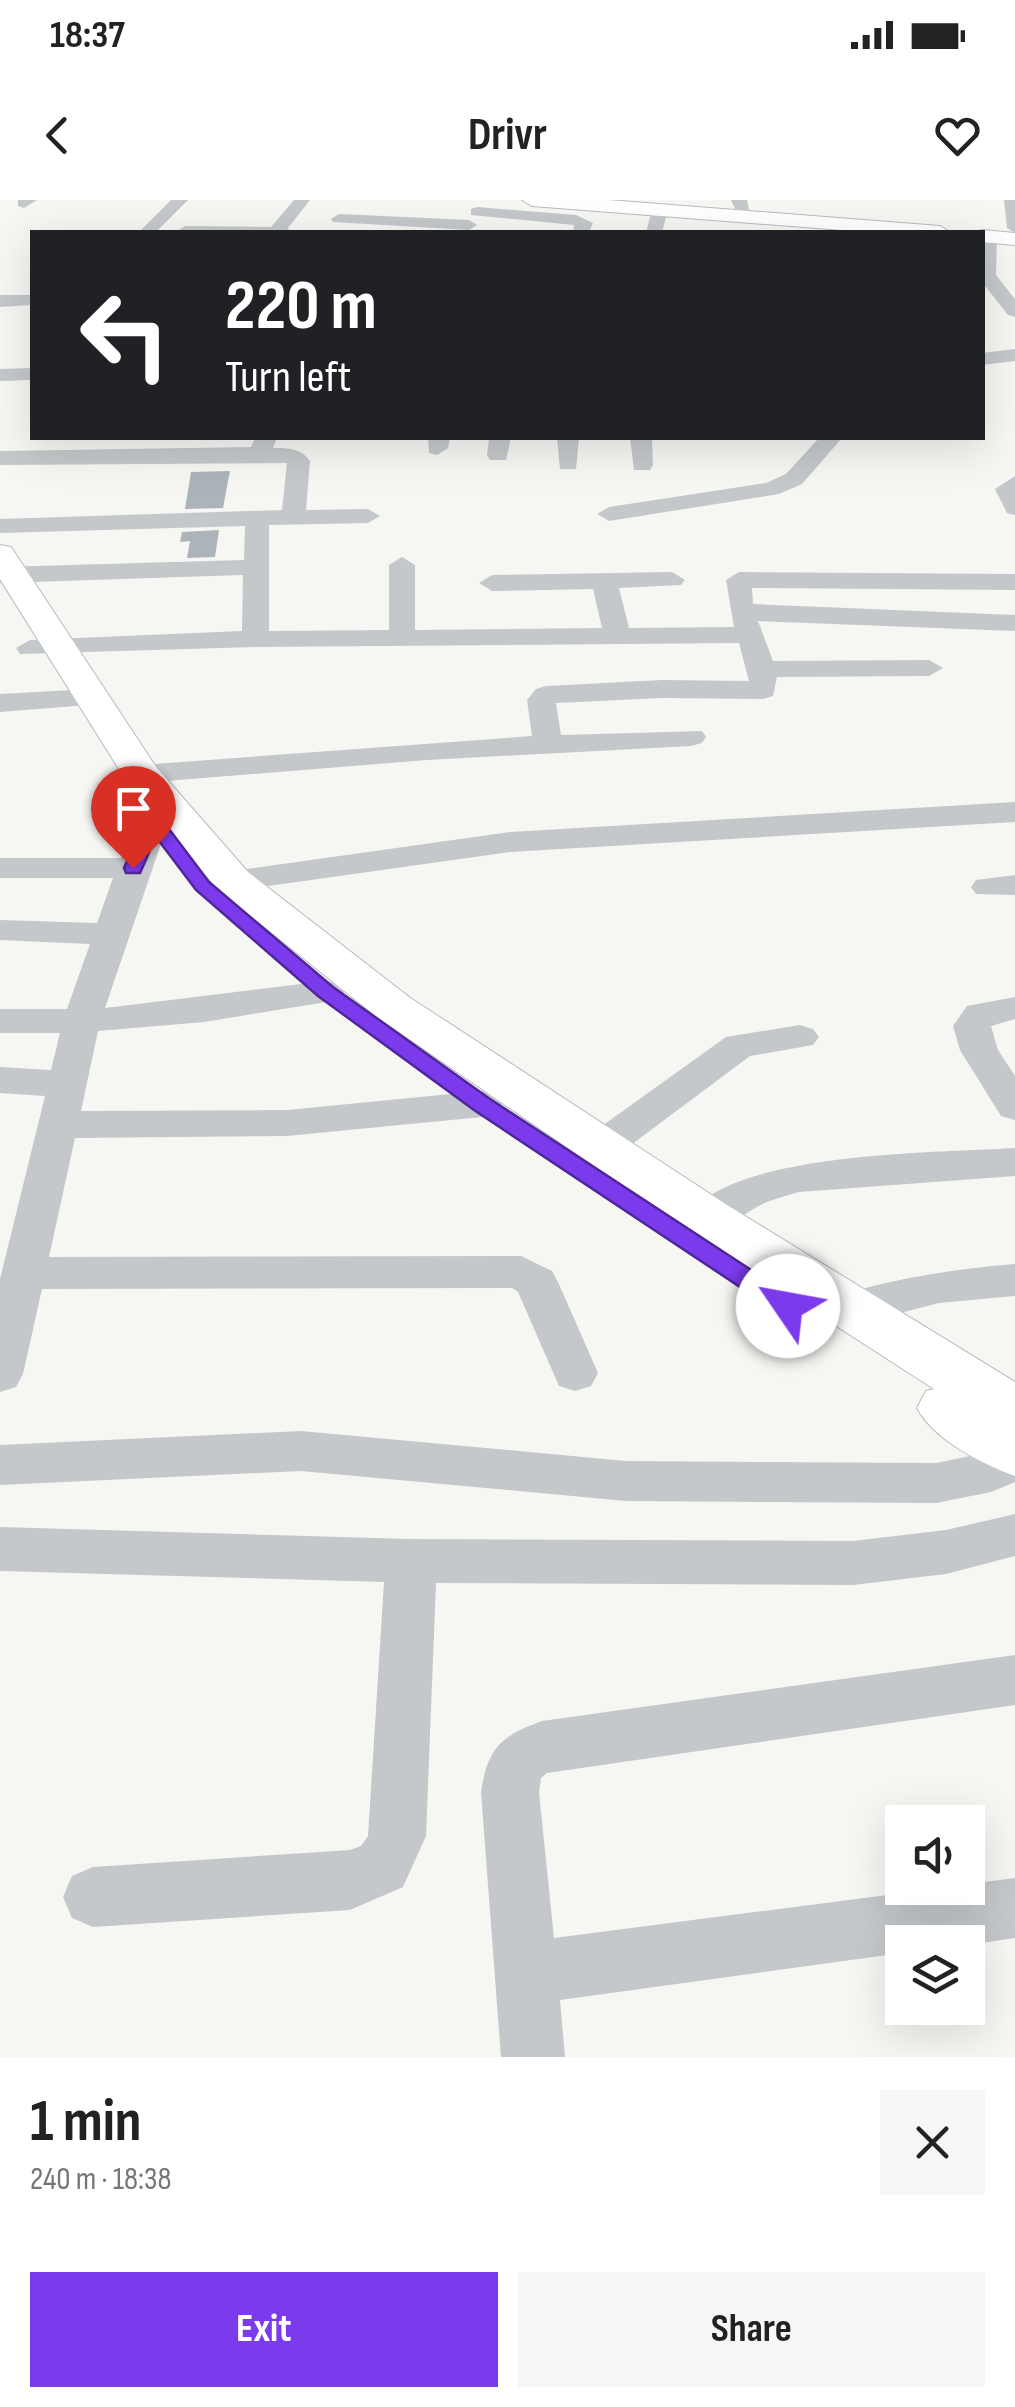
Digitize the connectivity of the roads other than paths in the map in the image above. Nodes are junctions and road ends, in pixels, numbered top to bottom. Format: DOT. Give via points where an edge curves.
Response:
graph roads {
  1 [pos="180,200"];
  2 [pos="302,200"];
  3 [pos="360,200"];
  4 [pos="532,200"];
  5 [pos="575,200"];
  6 [pos="584,200"];
  7 [pos="1014,201"];
  8 [pos="742,206"];
  9 [pos="202,210"];
  10 [pos="660,210"];
  11 [pos="474,217"];
  12 [pos="339,219"];
  13 [pos="767,222"];
  14 [pos="823,225"];
  15 [pos="223,227"];
  16 [pos="1015,228"];
  17 [pos="895,229"];
  18 [pos="149,230"];
  19 [pos="186,230"];
  20 [pos="257,230"];
  21 [pos="280,230"];
  22 [pos="327,230"];
  23 [pos="582,230"];
  24 [pos="655,230"];
  25 [pos="985,235"];
  26 [pos="1015,238"];
  27 [pos="985,256"];
  28 [pos="30,300"];
  29 [pos="0,301"];
  30 [pos="1015,311"];
  31 [pos="1015,355"];
  32 [pos="985,358"];
  33 [pos="30,374"];
  34 [pos="0,375"];
  35 [pos="568,440"];
  36 [pos="640,440"];
  37 [pos="829,440"];
  38 [pos="262,446"];
  39 [pos="0,458"];
  40 [pos="568,464"];
  41 [pos="642,465"];
  42 [pos="1015,483"];
  43 [pos="1015,508"];
  44 [pos="609,514"];
  45 [pos="293,516"];
  46 [pos="368,516"];
  47 [pos="257,518"];
  48 [pos="0,526"];
  49 [pos="402,565"];
  50 [pos="257,567"];
  51 [pos="3,578"];
  52 [pos="672,580"];
  53 [pos="492,582"];
  54 [pos="604,582"];
  55 [pos="1015,582"];
  56 [pos="745,623"];
  57 [pos="1015,623"];
  58 [pos="617,636"];
  59 [pos="402,637"];
  60 [pos="255,640"];
  61 [pos="44,648"];
  62 [pos="929,668"];
  63 [pos="761,669"];
  64 [pos="78,698"];
  65 [pos="0,703"];
  66 [pos="690,737"];
  67 [pos="548,744"];
  68 [pos="142,774"];
  69 [pos="1015,812"];
  70 [pos="163,815"];
  71 [pos="0,868"];
  72 [pos="133,868"];
  73 [pos="233,881"];
  74 [pos="0,930"];
  75 [pos="111,934"];
  76 [pos="326,992"];
  77 [pos="1015,1008"];
  78 [pos="0,1021"];
  79 [pos="80,1024"];
  80 [pos="800,1037"];
  81 [pos="0,1080"];
  82 [pos="53,1082"];
  83 [pos="482,1104"];
  84 [pos="1015,1107"];
  85 [pos="0,1110"];
  86 [pos="58,1124"];
  87 [pos="602,1146"];
  88 [pos="1015,1162"];
  89 [pos="708,1218"];
  90 [pos="26,1273"];
  91 [pos="1015,1280"];
  92 [pos="853,1308"];
  93 [pos="0,1374"];
  94 [pos="576,1374"];
  95 [pos="1015,1410"];
  96 [pos="1015,1454"];
  97 [pos="0,1466"];
  98 [pos="1015,1535"];
  99 [pos="0,1549"];
  100 [pos="411,1561"];
  101 [pos="1015,1680"];
  102 [pos="94,1897"];
  103 [pos="1015,1908"];
  104 [pos="526,1973"];
  105 [pos="534,2057"];
  1 -- 18 [label="street"];
  2 -- 21 [label="street"];
  3 -- 12 [label="street"];
  4 -- 10 [label="main road"];
  5 -- 6 [label="main road"];
  6 -- 8 [label="main road"];
  7 -- 16 [label="street"];
  8 -- 13 [label="main road"];
  9 -- 19 [label="street"];
  10 -- 13 [label="main road"];
  10 -- 24 [label="street"];
  11 -- 12 [label="street"];
  11 -- 23 [label="street" via="576,220 585,224"];
  12 -- 22 [label="street"];
  13 -- 14 [label="main road"];
  14 -- 17 [label="main road"];
  15 -- 20 [label="street"];
  25 -- 26 [label="main road"];
  27 -- 30 [label="street" via="987,276"];
  28 -- 29 [label="street"];
  31 -- 32 [label="street"];
  33 -- 34 [label="street"];
  35 -- 40 [label="street"];
  36 -- 41 [label="street"];
  37 -- 44 [label="street" via="794,479 771,489"];
  38 -- 39 [label="street"];
  38 -- 45 [label="street" via="297,457"];
  42 -- 43 [label="street" via="1007,488"];
  45 -- 46 [label="street"];
  45 -- 47 [label="street"];
  47 -- 48 [label="street" via="138,496"];
  47 -- 50 [label="street"];
  49 -- 59 [label="street"];
  50 -- 51 [label="street"];
  50 -- 60 [label="street"];
  51 -- 61 [label="main road"];
  52 -- 54 [label="street"];
  53 -- 54 [label="street"];
  54 -- 58 [label="street"];
  55 -- 56 [label="street" via="750,578 737,583"];
  56 -- 57 [label="street"];
  56 -- 58 [label="street"];
  56 -- 63 [label="street"];
  58 -- 59 [label="street"];
  59 -- 60 [label="street"];
  60 -- 61 [label="street"];
  61 -- 64 [label="main road"];
  62 -- 63 [label="street"];
  63 -- 67 [label="street" via="760,691 546,695 540,700"];
  64 -- 65 [label="street"];
  64 -- 68 [label="main road"];
  64 -- 70 [label="main road" via="117,776"];
  66 -- 67 [label="street"];
  67 -- 68 [label="street"];
  68 -- 70 [label="main road"];
  69 -- 73 [label="street" via="510,842"];
  70 -- 72 [label="street"];
  70 -- 73 [label="main road"];
  70 -- 76 [label="main road" via="202,886"];
  71 -- 72 [label="street"];
  72 -- 75 [label="street"];
  73 -- 87 [label="main road" via="393,1007"];
  74 -- 75 [label="street"];
  75 -- 79 [label="street"];
  76 -- 79 [label="street"];
  76 -- 83 [label="main road"];
  77 -- 84 [label="street" via="980,1014 972,1026"];
  78 -- 79 [label="street"];
  79 -- 82 [label="street"];
  80 -- 87 [label="street" via="739,1045"];
  81 -- 82 [label="street"];
  82 -- 85 [label="street"];
  82 -- 86 [label="street"];
  83 -- 86 [label="street" via="287,1122"];
  83 -- 96 [label="main road"];
  86 -- 90 [label="street"];
  87 -- 89 [label="main road"];
  88 -- 89 [label="street" via="798,1178 751,1192"];
  89 -- 92 [label="main road"];
  90 -- 93 [label="street"];
  90 -- 94 [label="street" via="521,1272 536,1282"];
  91 -- 92 [label="street" via="939,1288"];
  92 -- 95 [label="main road"];
  96 -- 97 [label="street" via="990,1472 936,1483 626,1481 301,1451"];
  98 -- 100 [label="street" via="854,1563"];
  99 -- 100 [label="street"];
  100 -- 102 [label="street" via="397,1836 384,1868 350,1880"];
  101 -- 104 [label="street" via="524,1753 513,1765 510,1792"];
  103 -- 104 [label="street"];
  104 -- 105 [label="street"];
}
